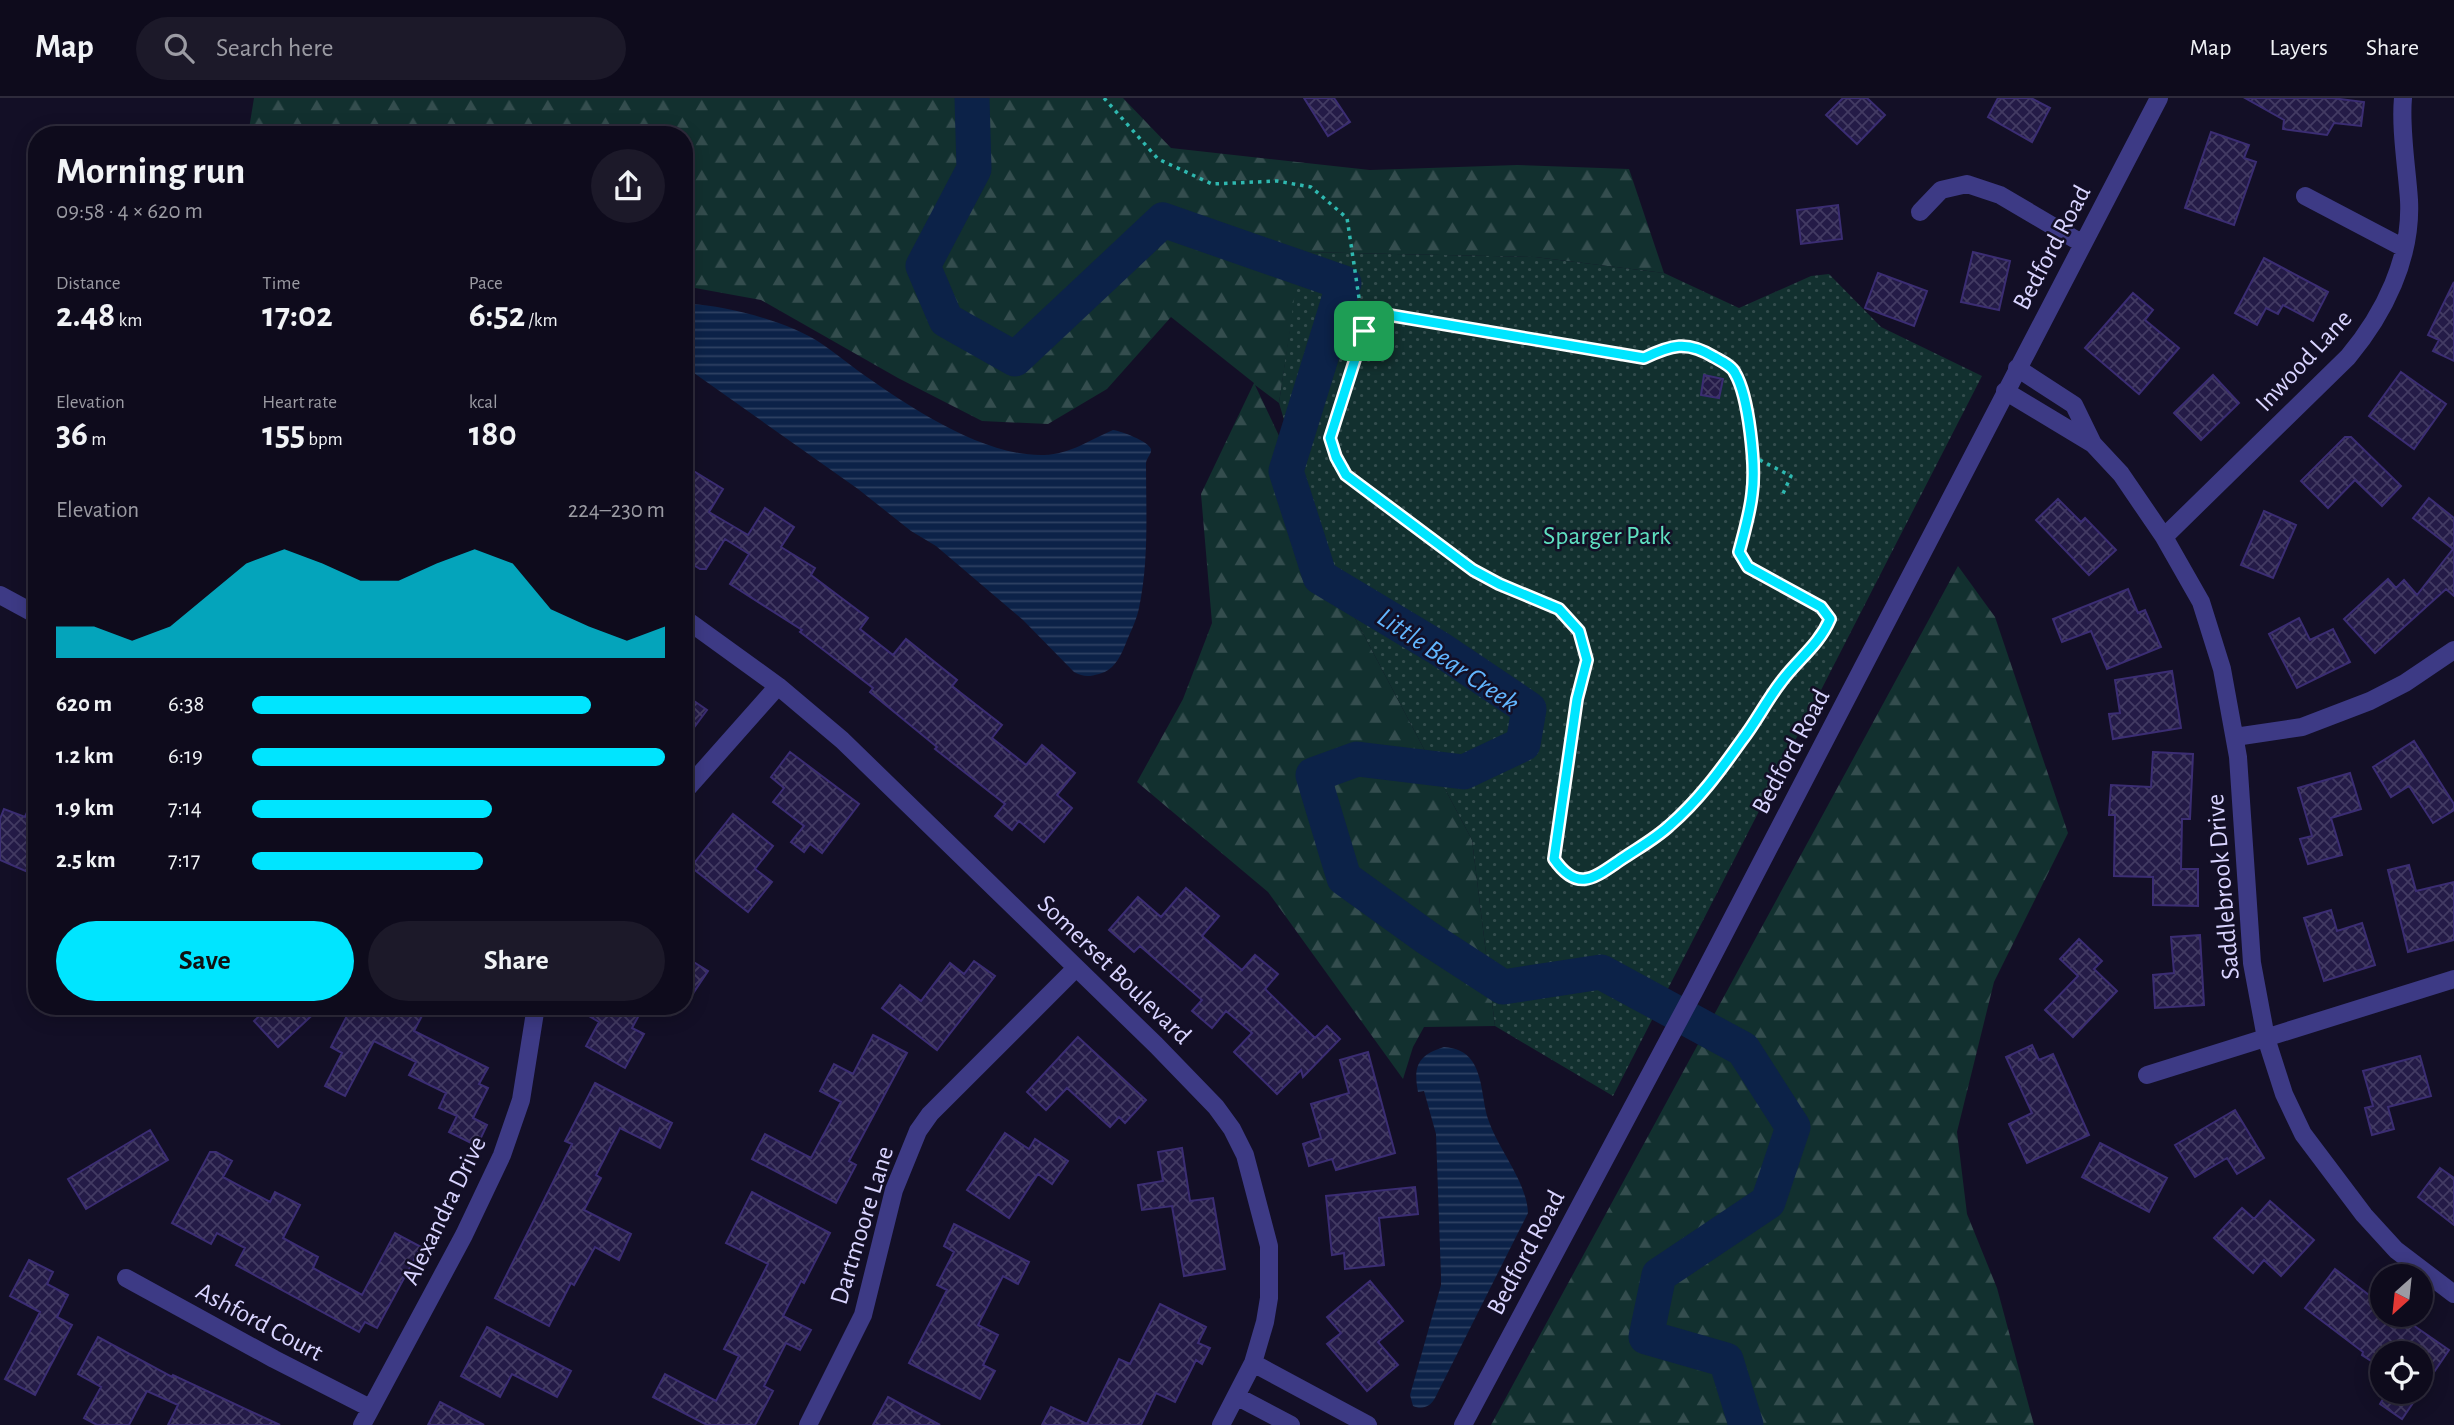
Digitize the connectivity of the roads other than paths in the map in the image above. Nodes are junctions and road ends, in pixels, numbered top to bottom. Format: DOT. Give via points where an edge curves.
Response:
graph roads {
  1 [pos="2159,98"];
  2 [pos="2403,98"];
  3 [pos="2305,196"];
  4 [pos="1920,212"];
  5 [pos="2082,244"];
  6 [pos="2404,248"];
  7 [pos="2017,368"];
  8 [pos="2005,391"];
  9 [pos="2093,444"];
  10 [pos="2164,537"];
  11 [pos="0,595"];
  12 [pos="28,610"];
  13 [pos="693,625"];
  14 [pos="2454,650"];
  15 [pos="778,686"];
  16 [pos="2235,737"];
  17 [pos="693,782"];
  18 [pos="1076,968"];
  19 [pos="2454,979"];
  20 [pos="535,1015"];
  21 [pos="2266,1038"];
  22 [pos="2147,1075"];
  23 [pos="126,1278"];
  24 [pos="2454,1294"];
  25 [pos="1252,1363"];
  26 [pos="1236,1396"];
  27 [pos="370,1408"];
  28 [pos="362,1425"];
  29 [pos="808,1425"];
  30 [pos="1221,1425"];
  31 [pos="1291,1425"];
  32 [pos="1368,1425"];
  33 [pos="1463,1425"];
  1 -- 5 [label="street, Bedford Road"];
  2 -- 6 [label="street, Inwood Lane" via="2409,205"];
  3 -- 6 [label="street"];
  4 -- 5 [label="street" via="1941,190 1967,184 2000,195"];
  5 -- 7 [label="street, Bedford Road"];
  6 -- 10 [label="street, Inwood Lane" via="2381,313 2367,335"];
  7 -- 8 [label="street, Bedford Road"];
  7 -- 9 [label="street, Saddlebrook Drive" via="2074,405"];
  8 -- 9 [label="street, Saddlebrook Drive"];
  8 -- 33 [label="street, Bedford Road" via="1695,990"];
  9 -- 10 [label="street, Saddlebrook Drive" via="2121,474"];
  10 -- 16 [label="street, Saddlebrook Drive" via="2201,602 2222,670"];
  11 -- 12 [label="street"];
  13 -- 15 [label="street, Somerset Boulevard"];
  14 -- 16 [label="street" via="2370,701 2302,727"];
  15 -- 17 [label="street"];
  15 -- 18 [label="street, Somerset Boulevard" via="842,740"];
  16 -- 21 [label="street, Saddlebrook Drive" via="2252,963"];
  18 -- 25 [label="street, Somerset Boulevard" via="1216,1107 1245,1155 1269,1246 1269,1298"];
  18 -- 29 [label="street, Dartmoore Lane" via="930,1114 918,1132 894,1190 863,1315"];
  19 -- 21 [label="street"];
  20 -- 27 [label="street, Alexandra Drive" via="521,1100 502,1155"];
  21 -- 22 [label="street"];
  21 -- 24 [label="street, Saddlebrook Drive" via="2288,1104 2329,1172 2396,1250"];
  23 -- 27 [label="street, Ashford Court"];
  25 -- 26 [label="street, Somerset Boulevard"];
  25 -- 32 [label="street"];
  26 -- 30 [label="street, Somerset Boulevard"];
  26 -- 31 [label="street"];
  27 -- 28 [label="street, Alexandra Drive"];
}
